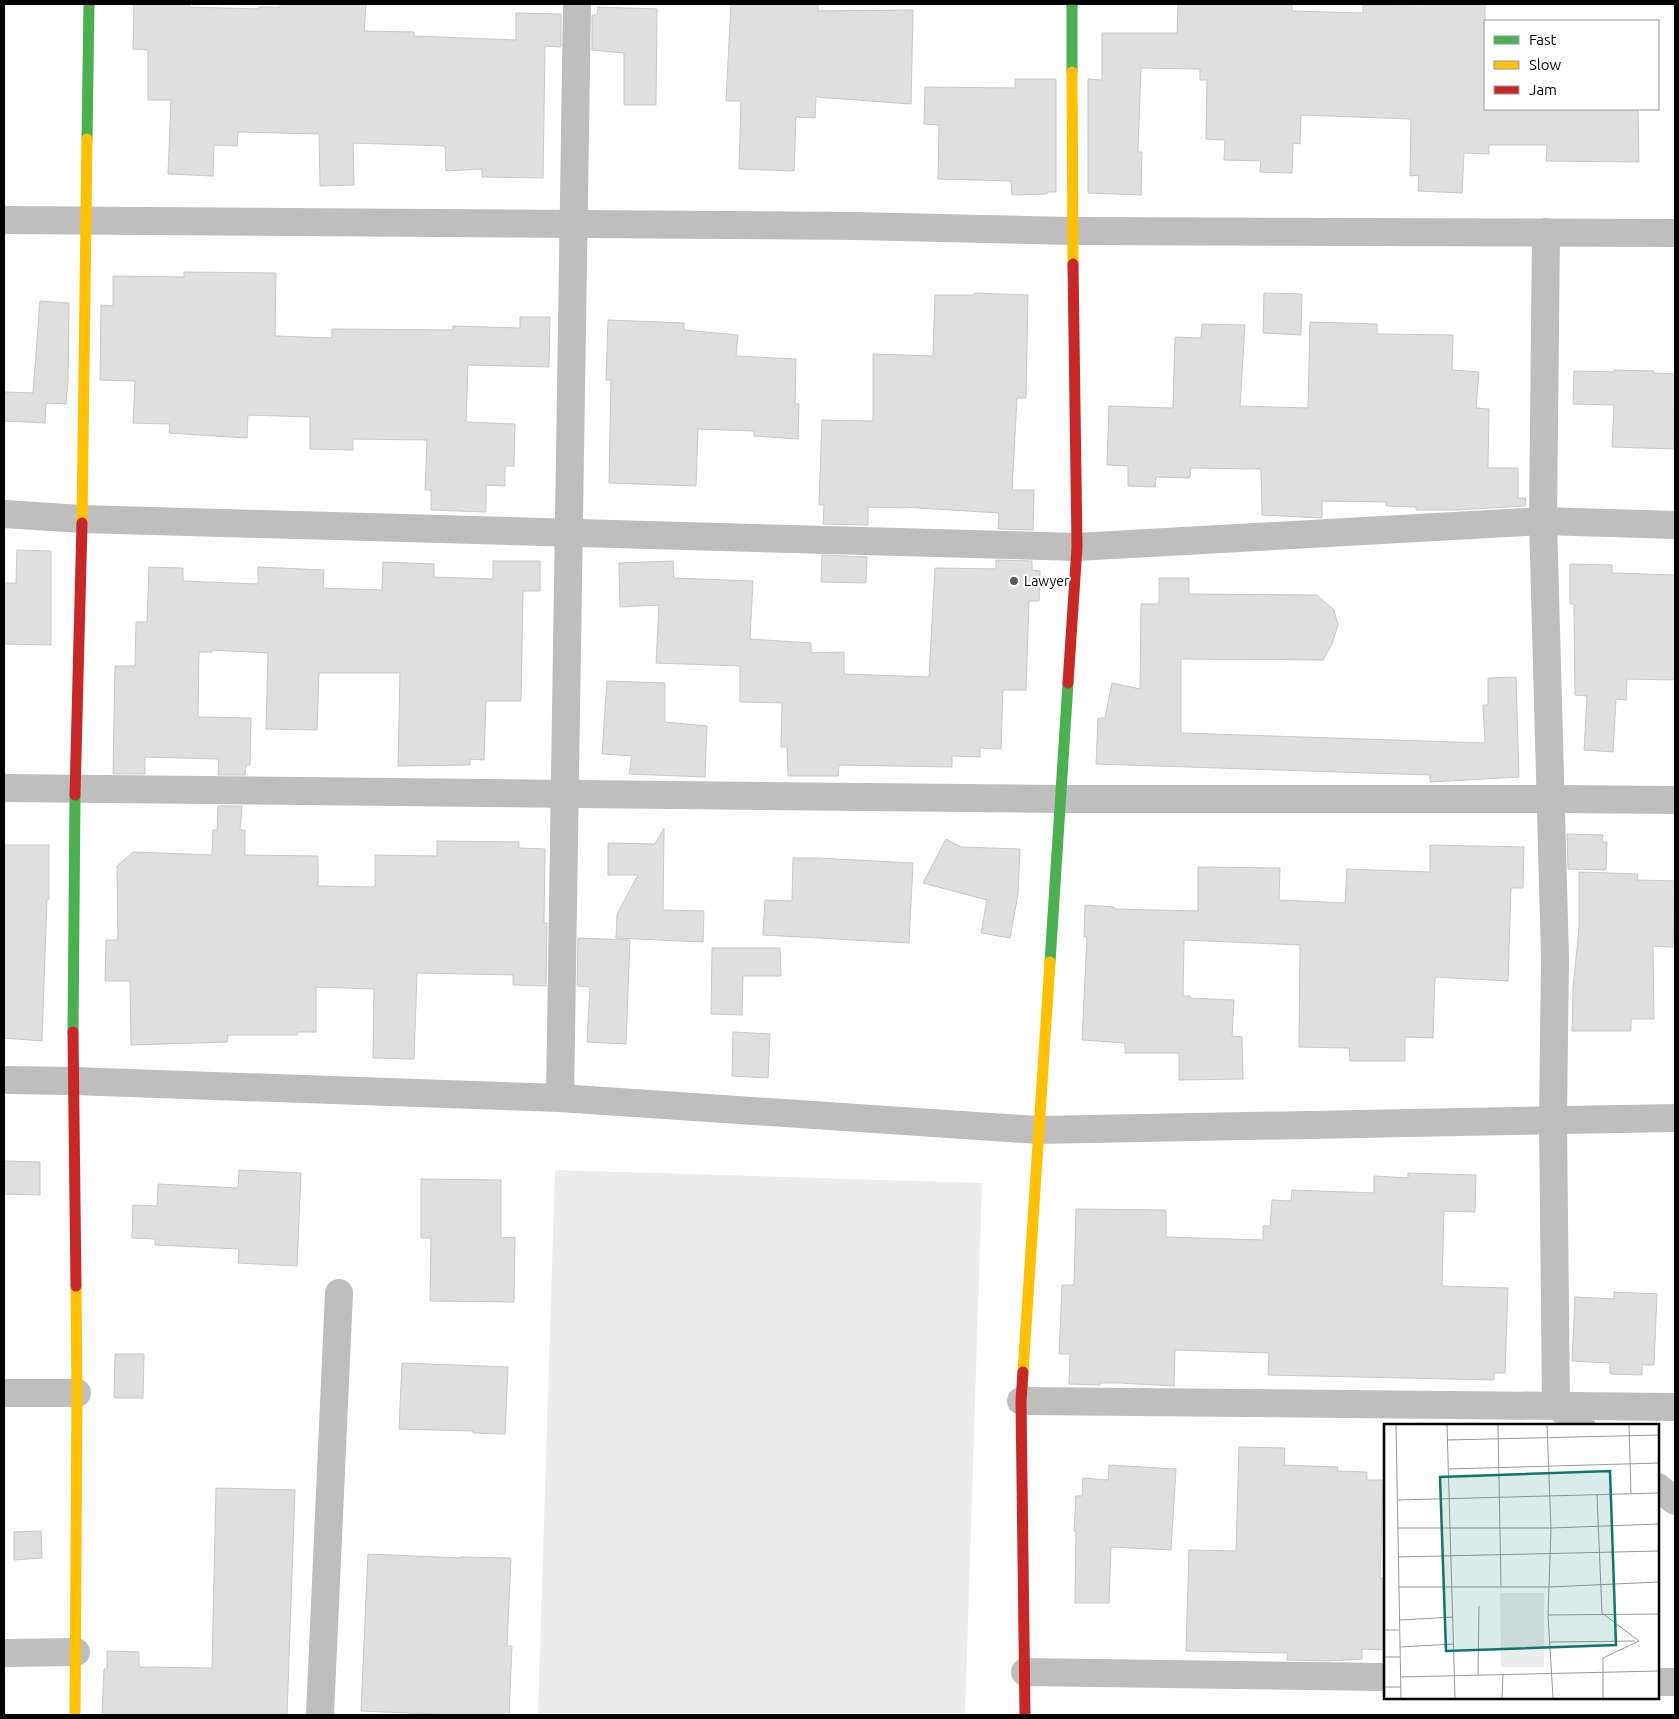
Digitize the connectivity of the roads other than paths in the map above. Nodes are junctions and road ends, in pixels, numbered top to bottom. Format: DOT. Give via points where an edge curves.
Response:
graph roads {
  1 [pos="89,4"];
  2 [pos="577,4"];
  3 [pos="1072,4"];
  4 [pos="4,220"];
  5 [pos="85,221"];
  6 [pos="573,224"];
  7 [pos="1072,231"];
  8 [pos="1546,232"];
  9 [pos="1675,233"];
  10 [pos="4,514"];
  11 [pos="82,519"];
  12 [pos="1544,521"];
  13 [pos="1675,525"];
  14 [pos="568,534"];
  15 [pos="1077,547"];
  16 [pos="4,788"];
  17 [pos="75,790"];
  18 [pos="564,794"];
  19 [pos="1060,798"];
  20 [pos="1551,799"];
  21 [pos="1675,800"];
  22 [pos="4,1080"];
  23 [pos="74,1081"];
  24 [pos="560,1098"];
  25 [pos="1675,1118"];
  26 [pos="1553,1120"];
  27 [pos="1038,1130"];
  28 [pos="339,1293"];
  29 [pos="4,1393"];
  30 [pos="77,1393"];
  31 [pos="1021,1401"];
  32 [pos="1556,1405"];
  33 [pos="1675,1407"];
  34 [pos="1580,1424"];
  35 [pos="1659,1488"];
  36 [pos="1675,1501"];
  37 [pos="76,1652"];
  38 [pos="4,1653"];
  39 [pos="1025,1672"];
  40 [pos="1384,1678"];
  41 [pos="1659,1682"];
  42 [pos="1675,1682"];
  43 [pos="75,1715"];
  44 [pos="320,1715"];
  45 [pos="1025,1715"];
  1 -- 5 [label="street"];
  2 -- 6 [label="street"];
  3 -- 7 [label="street"];
  4 -- 5 [label="street"];
  5 -- 6 [label="street"];
  5 -- 11 [label="street"];
  6 -- 7 [label="street"];
  6 -- 14 [label="street"];
  7 -- 8 [label="street"];
  7 -- 15 [label="street"];
  8 -- 9 [label="street"];
  8 -- 12 [label="street"];
  10 -- 11 [label="street"];
  11 -- 14 [label="street"];
  11 -- 17 [label="street"];
  12 -- 13 [label="street"];
  12 -- 15 [label="street"];
  12 -- 20 [label="street"];
  14 -- 15 [label="street"];
  14 -- 18 [label="street"];
  15 -- 19 [label="street"];
  16 -- 17 [label="street"];
  17 -- 18 [label="street"];
  17 -- 23 [label="street"];
  18 -- 19 [label="street"];
  18 -- 24 [label="street"];
  19 -- 20 [label="street"];
  19 -- 27 [label="street"];
  20 -- 21 [label="street"];
  20 -- 26 [label="street" via="1555,957"];
  22 -- 23 [label="street"];
  23 -- 24 [label="street"];
  23 -- 30 [label="street"];
  24 -- 27 [label="street"];
  25 -- 26 [label="street"];
  26 -- 27 [label="street"];
  26 -- 32 [label="street"];
  27 -- 31 [label="street"];
  28 -- 44 [label="street"];
  29 -- 30 [label="street"];
  30 -- 37 [label="street"];
  31 -- 32 [label="street"];
  31 -- 39 [label="street"];
  32 -- 33 [label="street"];
  32 -- 34 [label="street"];
  35 -- 36 [label="street"];
  37 -- 38 [label="street"];
  37 -- 43 [label="street"];
  39 -- 40 [label="street"];
  39 -- 45 [label="street"];
  41 -- 42 [label="street"];
}
